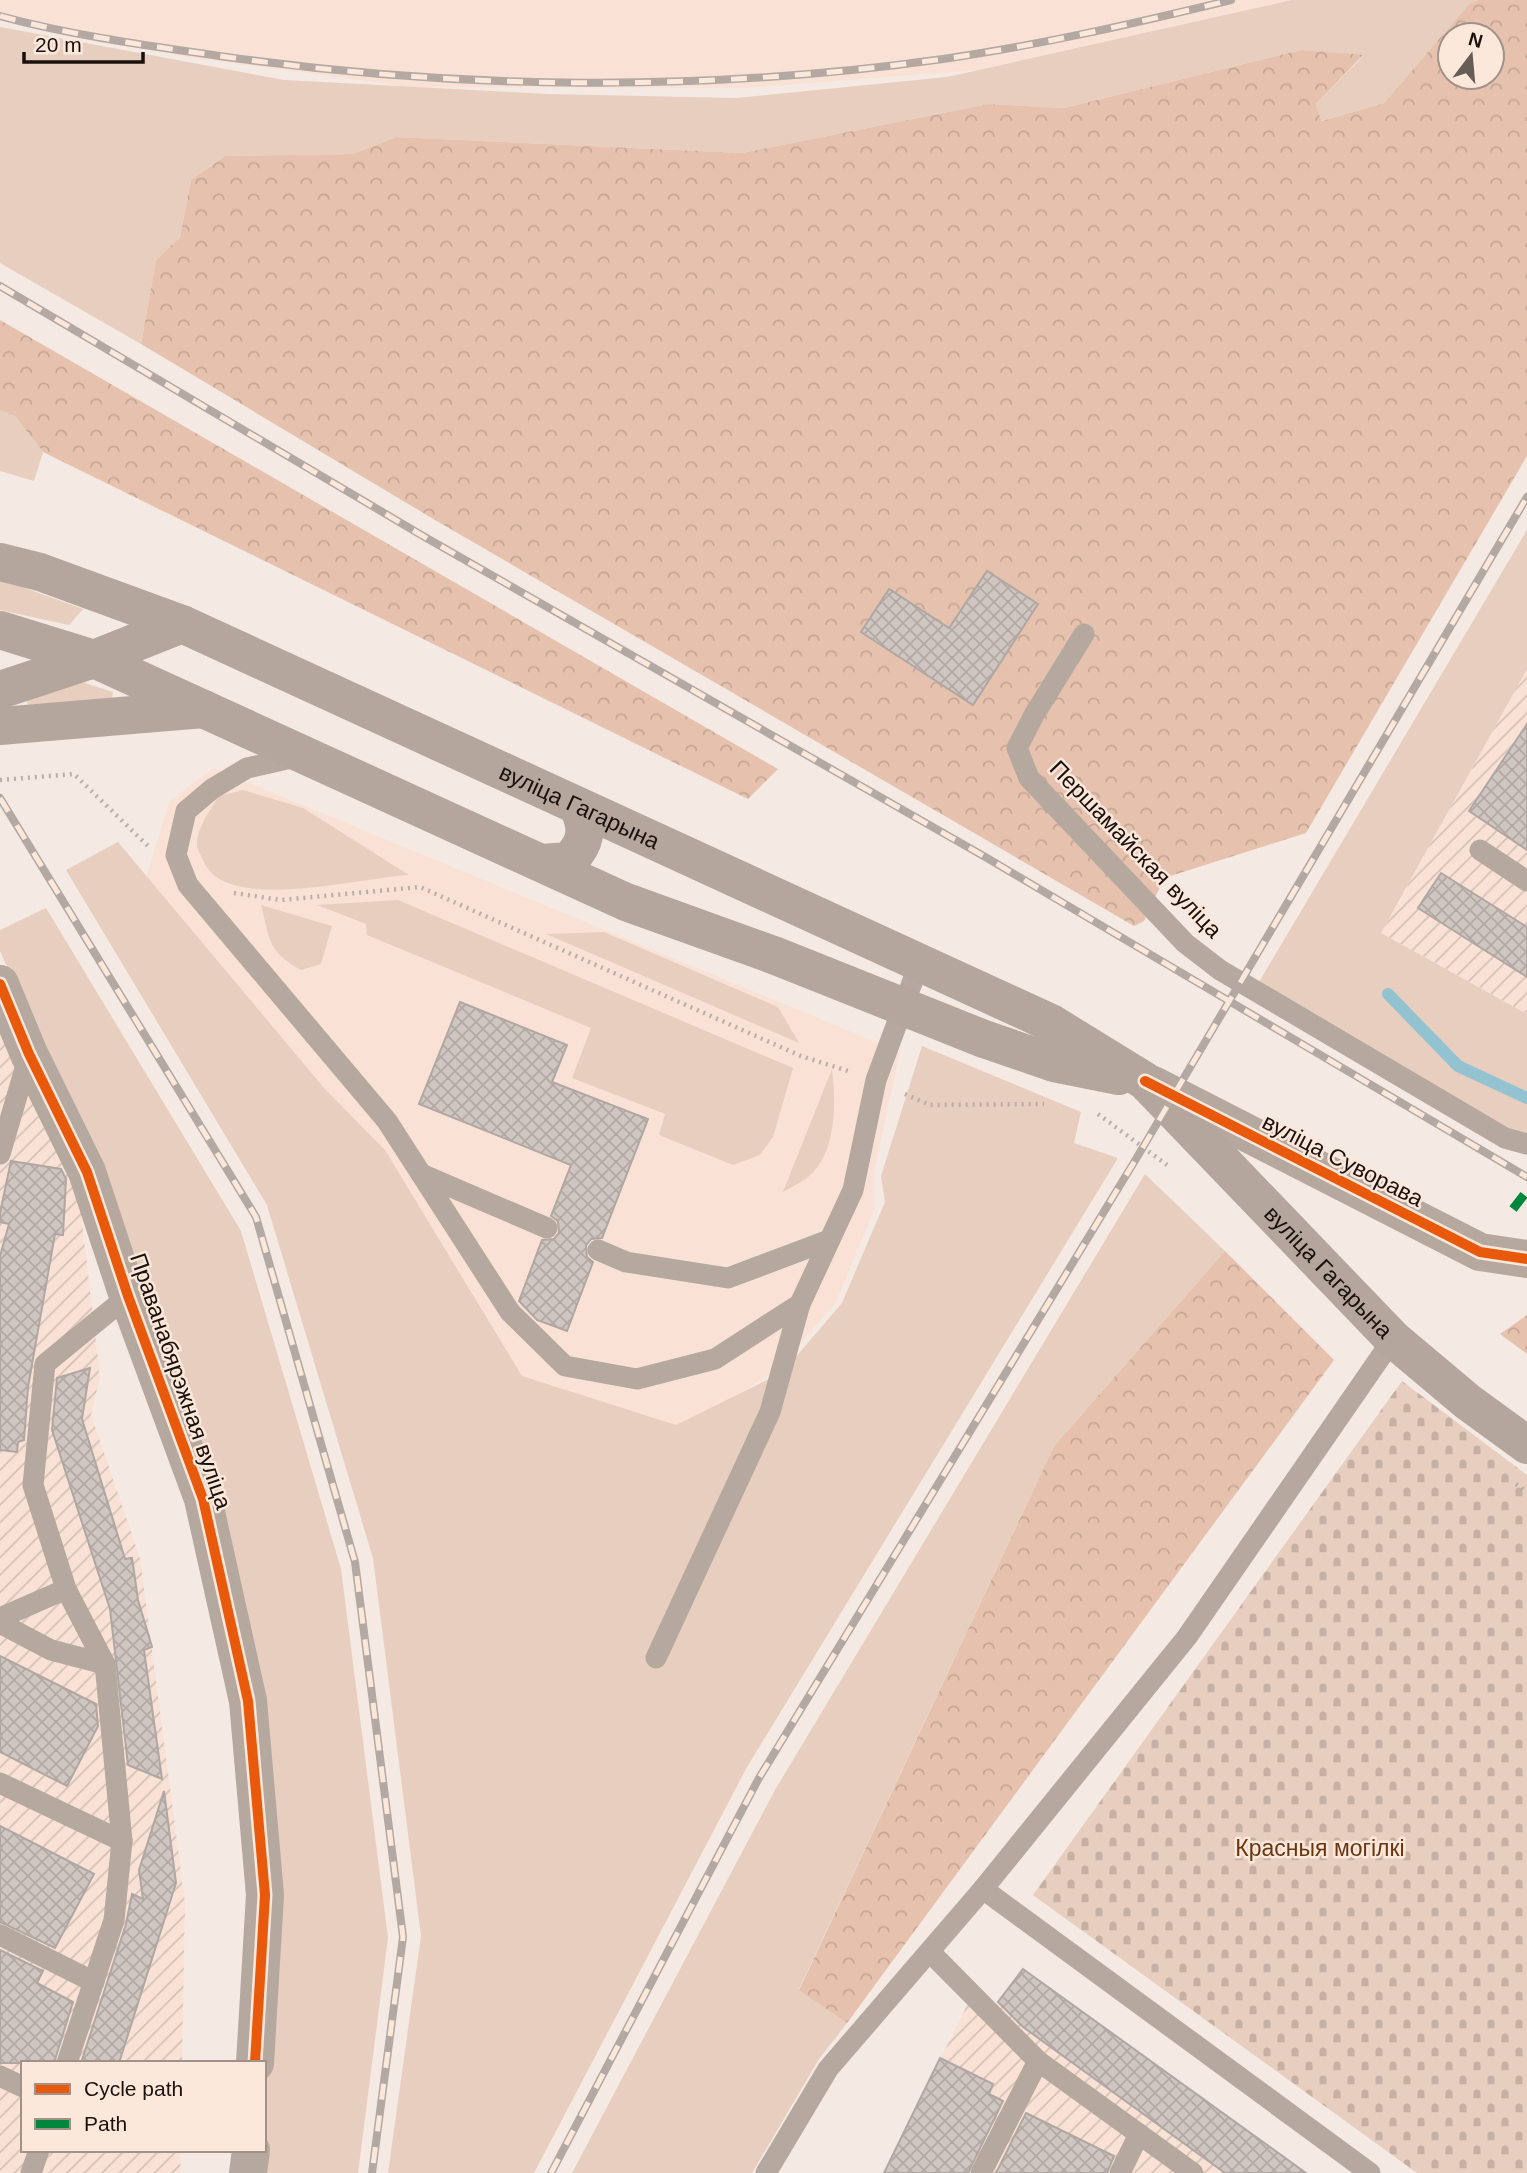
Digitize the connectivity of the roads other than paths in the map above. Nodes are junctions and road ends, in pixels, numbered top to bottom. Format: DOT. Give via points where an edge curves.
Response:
graph roads {
  1 [pos="0,562"];
  2 [pos="182,624"];
  3 [pos="0,630"];
  4 [pos="1084,634"];
  5 [pos="94,659"];
  6 [pos="0,690"];
  7 [pos="205,709"];
  8 [pos="0,726"];
  9 [pos="307,755"];
  10 [pos="578,807"];
  11 [pos="1480,850"];
  12 [pos="542,863"];
  13 [pos="1527,881"];
  14 [pos="919,964"];
  15 [pos="0,984"];
  16 [pos="903,1007"];
  17 [pos="29,1054"];
  18 [pos="1145,1082"];
  19 [pos="1527,1144"];
  20 [pos="0,1154"];
  21 [pos="421,1174"];
  22 [pos="547,1228"];
  23 [pos="830,1240"];
  24 [pos="597,1250"];
  25 [pos="1527,1259"];
  26 [pos="128,1296"];
  27 [pos="800,1304"];
  28 [pos="1393,1339"];
  29 [pos="1527,1445"];
  30 [pos="66,1589"];
  31 [pos="0,1621"];
  32 [pos="656,1658"];
  33 [pos="105,1664"];
  34 [pos="0,1783"];
  35 [pos="122,1842"];
  36 [pos="983,1889"];
  37 [pos="0,1935"];
  38 [pos="930,1952"];
  39 [pos="94,1982"];
  40 [pos="68,2061"];
  41 [pos="256,2061"];
  42 [pos="1038,2061"];
  43 [pos="0,2076"];
  44 [pos="21,2086"];
  45 [pos="1139,2134"];
  46 [pos="38,2152"];
  47 [pos="251,2152"];
  48 [pos="31,2173"];
  49 [pos="248,2173"];
  50 [pos="766,2173"];
  51 [pos="981,2173"];
  52 [pos="1121,2173"];
  53 [pos="1193,2173"];
  54 [pos="1370,2173"];
  1 -- 2 [label="main road, вуліца Гагарына"];
  2 -- 5 [label="main road"];
  2 -- 10 [label="main road, вуліца Гагарына"];
  3 -- 5 [label="main road"];
  4 -- 19 [label="lane, Першамайская вуліца" via="1017,748 1029,778 1185,943 1220,970 1505,1138"];
  5 -- 6 [label="main road"];
  5 -- 7 [label="main road"];
  7 -- 8 [label="main road"];
  7 -- 9 [label="main road"];
  9 -- 12 [label="main road"];
  9 -- 21 [label="lane" via="247,768 212,789 186,811 176,855 188,885 387,1121"];
  10 -- 12 [label="main road" via="586,831 582,847 569,861"];
  10 -- 14 [label="main road, вуліца Гагарына"];
  11 -- 13 [label="lane"];
  12 -- 16 [label="main road" via="626,902"];
  14 -- 16 [label="lane"];
  14 -- 18 [label="main road, вуліца Гагарына" via="1051,1023"];
  15 -- 17 [label="street, Праванабярэжная вуліца"];
  16 -- 18 [label="main road" via="1054,1063"];
  16 -- 23 [label="lane" via="876,1080 853,1190"];
  17 -- 20 [label="lane"];
  17 -- 26 [label="street, Праванабярэжная вуліца" via="88,1172"];
  18 -- 25 [label="street, вуліца Суворава" via="1480,1252"];
  18 -- 28 [label="main road, вуліца Гагарына"];
  21 -- 22 [label="lane"];
  21 -- 27 [label="lane" via="510,1312 565,1366 637,1379 715,1359"];
  23 -- 24 [label="lane" via="728,1278 626,1262"];
  23 -- 27 [label="lane"];
  26 -- 30 [label="lane" via="45,1364 33,1485"];
  26 -- 41 [label="street, Праванабярэжная вуліца" via="203,1499 248,1700 265,1895"];
  27 -- 32 [label="lane" via="770,1412"];
  28 -- 29 [label="main road, вуліца Гагарына"];
  28 -- 36 [label="lane" via="1186,1637"];
  30 -- 31 [label="lane"];
  30 -- 33 [label="lane"];
  31 -- 33 [label="lane" via="51,1650"];
  33 -- 35 [label="lane"];
  34 -- 35 [label="lane"];
  35 -- 39 [label="lane" via="114,1920"];
  36 -- 38 [label="lane"];
  36 -- 54 [label="lane"];
  37 -- 39 [label="lane"];
  38 -- 42 [label="lane"];
  38 -- 50 [label="lane" via="828,2068"];
  39 -- 40 [label="lane"];
  42 -- 45 [label="lane"];
  42 -- 51 [label="lane"];
  43 -- 44 [label="lane"];
  45 -- 52 [label="lane"];
  45 -- 53 [label="lane"];
  46 -- 48 [label="lane"];
  47 -- 49 [label="street"];
}
